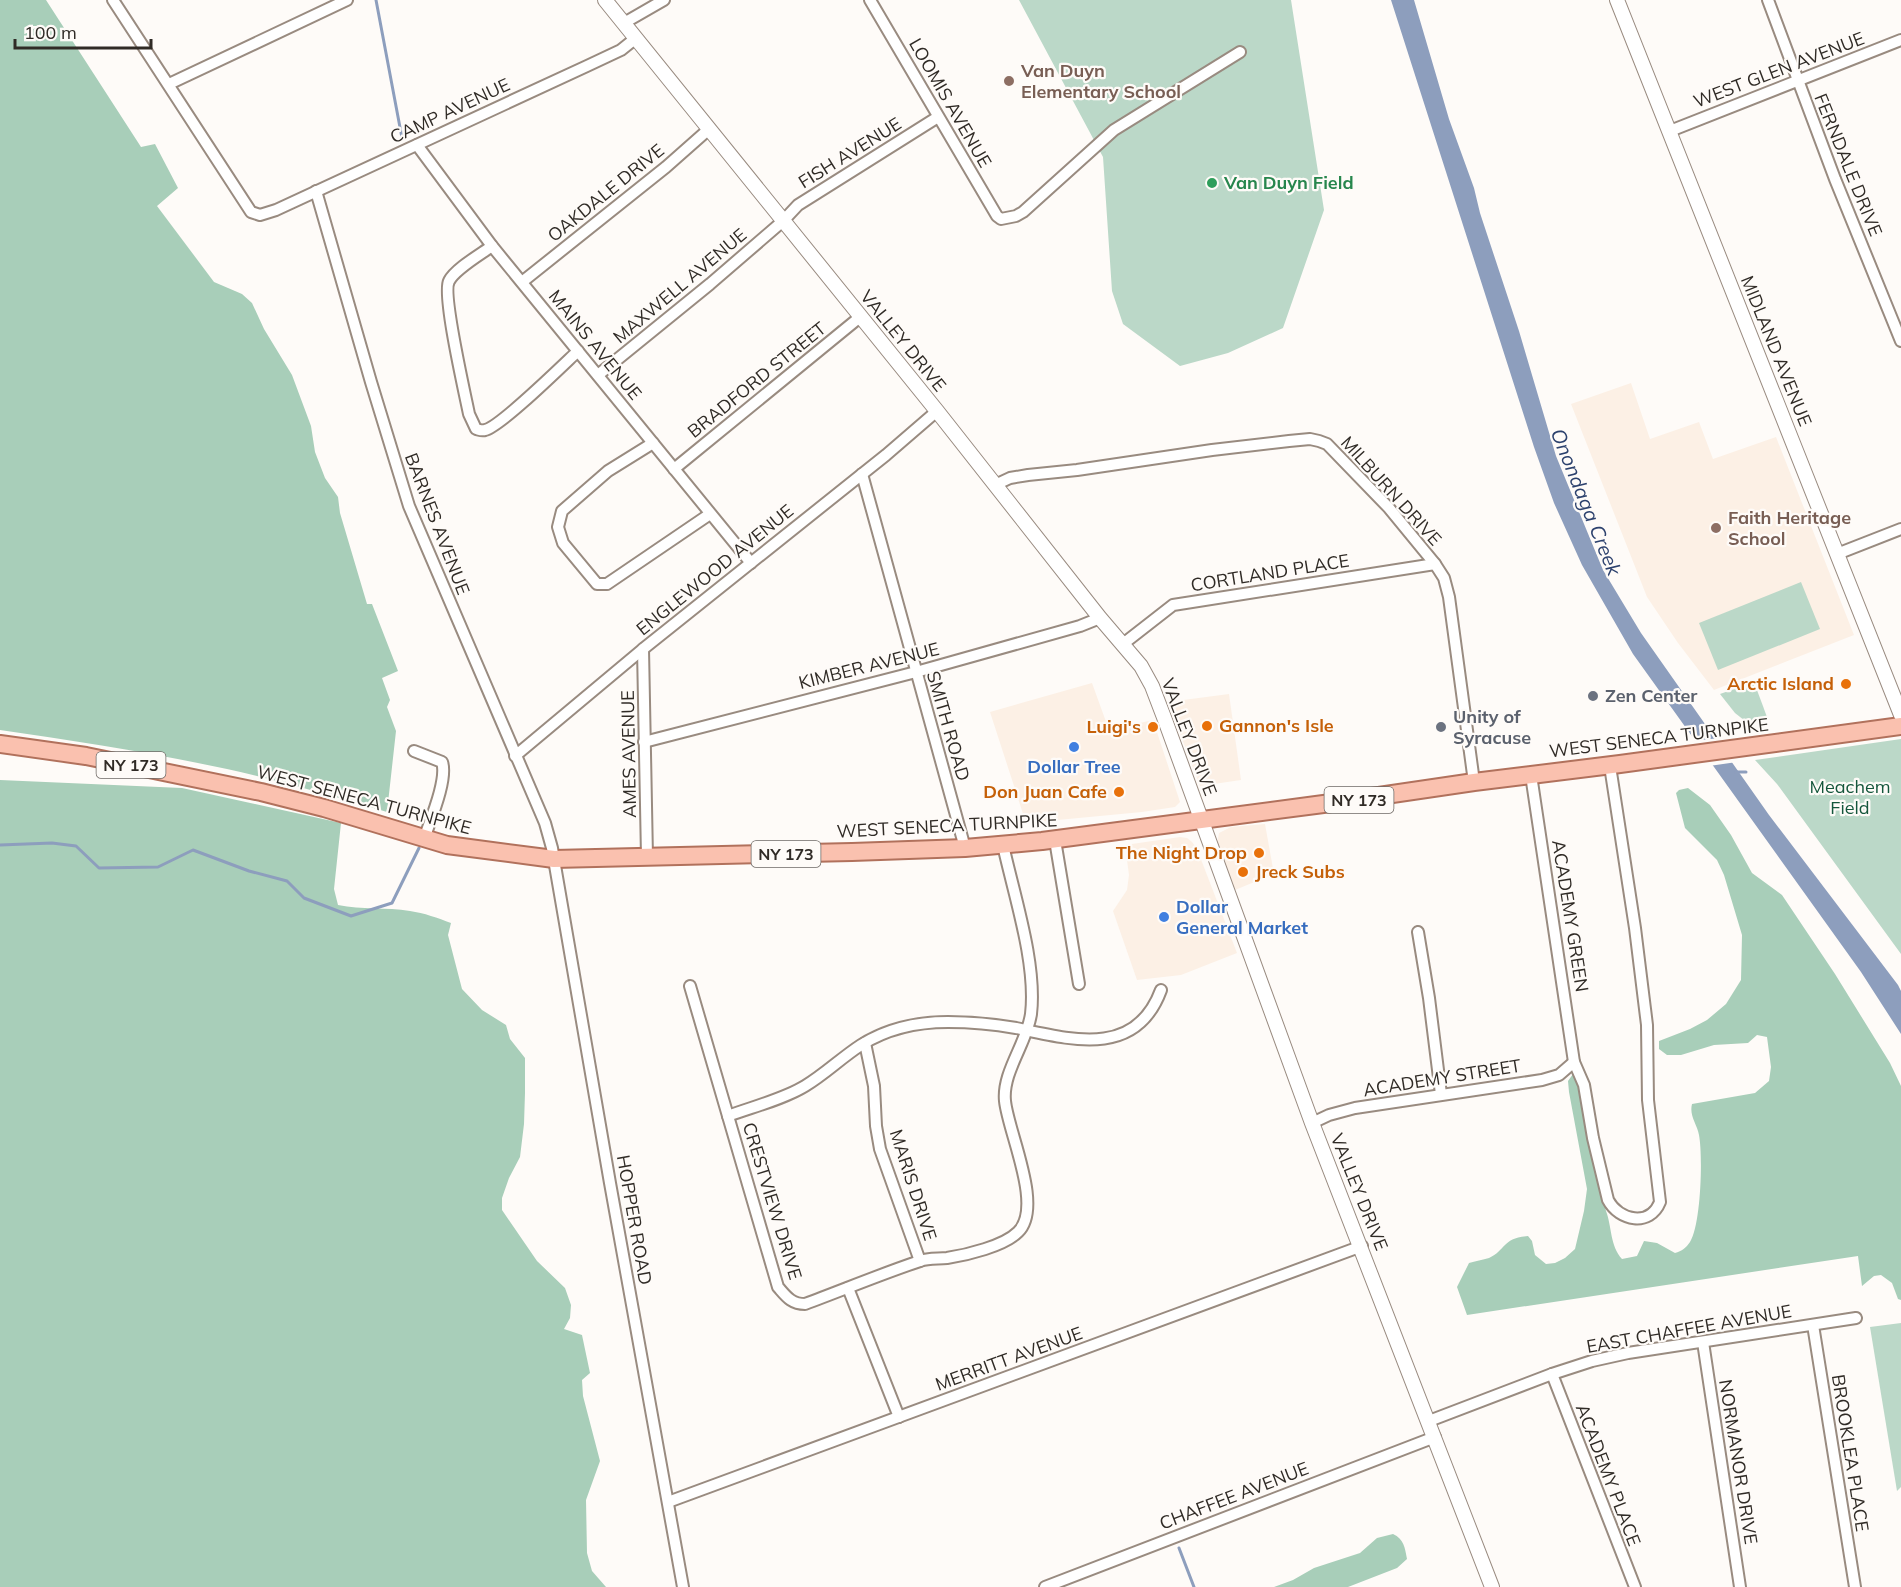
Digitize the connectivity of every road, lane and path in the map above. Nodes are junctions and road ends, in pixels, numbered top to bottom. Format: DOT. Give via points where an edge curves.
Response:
graph roads {
  1 [pos="113,0"];
  2 [pos="347,0"];
  3 [pos="605,0"];
  4 [pos="664,0"];
  5 [pos="870,0"];
  6 [pos="1617,0"];
  7 [pos="1768,0"];
  8 [pos="624,23"];
  9 [pos="636,38"];
  10 [pos="1901,40"];
  11 [pos="1240,52"];
  12 [pos="1797,81"];
  13 [pos="169,84"];
  14 [pos="938,117"];
  15 [pos="709,129"];
  16 [pos="1670,131"];
  17 [pos="417,145"];
  18 [pos="316,191"];
  19 [pos="783,221"];
  20 [pos="492,246"];
  21 [pos="522,282"];
  22 [pos="861,317"];
  23 [pos="1901,341"];
  24 [pos="578,351"];
  25 [pos="598,375"];
  26 [pos="937,411"];
  27 [pos="653,443"];
  28 [pos="674,469"];
  29 [pos="862,474"];
  30 [pos="995,484"];
  31 [pos="710,514"];
  32 [pos="1901,529"];
  33 [pos="1837,554"];
  34 [pos="751,563"];
  35 [pos="1435,564"];
  36 [pos="1100,618"];
  37 [pos="1123,644"];
  38 [pos="643,649"];
  39 [pos="916,672"];
  40 [pos="1901,715"];
  41 [pos="1901,726"];
  42 [pos="644,742"];
  43 [pos="0,744"];
  44 [pos="414,751"];
  45 [pos="515,756"];
  46 [pos="1610,766"];
  47 [pos="1531,775"];
  48 [pos="1473,782"];
  49 [pos="1201,821"];
  50 [pos="424,839"];
  51 [pos="1055,840"];
  52 [pos="1003,845"];
  53 [pos="965,848"];
  54 [pos="647,857"];
  55 [pos="554,859"];
  56 [pos="1418,932"];
  57 [pos="1079,984"];
  58 [pos="690,986"];
  59 [pos="1161,990"];
  60 [pos="1026,1030"];
  61 [pos="866,1042"];
  62 [pos="1574,1062"];
  63 [pos="1441,1094"];
  64 [pos="728,1116"];
  65 [pos="1312,1123"];
  66 [pos="1362,1246"];
  67 [pos="920,1261"];
  68 [pos="848,1288"];
  69 [pos="1856,1318"];
  70 [pos="1813,1325"];
  71 [pos="1702,1342"];
  72 [pos="1552,1374"];
  73 [pos="899,1417"];
  74 [pos="1429,1420"];
  75 [pos="1435,1437"];
  76 [pos="668,1502"];
  77 [pos="683,1587"];
  78 [pos="1045,1587"];
  79 [pos="1492,1587"];
  80 [pos="1635,1587"];
  81 [pos="1740,1587"];
  82 [pos="1855,1587"];
  1 -- 13 [label="street"];
  2 -- 13 [label="street"];
  3 -- 8 [label="main road, VALLEY DRIVE"];
  4 -- 8 [label="street"];
  5 -- 14 [label="street, LOOMIS AVENUE"];
  6 -- 16 [label="main road, MIDLAND AVENUE"];
  7 -- 12 [label="street, FERNDALE DRIVE"];
  8 -- 9 [label="main road, VALLEY DRIVE"];
  9 -- 15 [label="main road, VALLEY DRIVE"];
  9 -- 17 [label="street, CAMP AVENUE" via="621,50"];
  10 -- 12 [label="street, WEST GLEN AVENUE"];
  11 -- 14 [label="street, LOOMIS AVENUE" via="1114,130 1023,212 1004,219 997,216"];
  12 -- 16 [label="street, WEST GLEN AVENUE"];
  12 -- 23 [label="street, FERNDALE DRIVE"];
  13 -- 18 [label="street, CAMP AVENUE" via="251,212 260,215 276,210"];
  14 -- 19 [label="street, FISH AVENUE" via="812,194"];
  15 -- 19 [label="main road, VALLEY DRIVE"];
  15 -- 21 [label="street, OAKDALE DRIVE"];
  16 -- 33 [label="main road, MIDLAND AVENUE"];
  17 -- 18 [label="street, CAMP AVENUE"];
  17 -- 20 [label="street, MAINS AVENUE"];
  18 -- 45 [label="street, BARNES AVENUE" via="409,506"];
  19 -- 22 [label="main road, VALLEY DRIVE"];
  19 -- 25 [label="street, MAXWELL AVENUE"];
  20 -- 21 [label="street, MAINS AVENUE"];
  20 -- 24 [label="street" via="450,279 447,290 462,381 476,429 488,429 507,415"];
  21 -- 24 [label="street, MAINS AVENUE"];
  22 -- 26 [label="main road, VALLEY DRIVE"];
  22 -- 28 [label="street, BRADFORD STREET"];
  24 -- 25 [label="street, MAINS AVENUE"];
  25 -- 27 [label="street, MAINS AVENUE"];
  26 -- 29 [label="street, ENGLEWOOD AVENUE"];
  26 -- 30 [label="main road, VALLEY DRIVE"];
  27 -- 28 [label="street, MAINS AVENUE"];
  27 -- 31 [label="street" via="613,467 562,511 558,527 565,548 597,584 607,584"];
  28 -- 31 [label="street, MAINS AVENUE"];
  29 -- 34 [label="street, ENGLEWOOD AVENUE"];
  29 -- 39 [label="street, SMITH ROAD"];
  30 -- 35 [label="street, MILBURN DRIVE" via="1028,475 1310,439 1327,444 1389,508"];
  30 -- 36 [label="main road, VALLEY DRIVE"];
  31 -- 34 [label="street, MAINS AVENUE"];
  32 -- 33 [label="street"];
  33 -- 40 [label="main road, MIDLAND AVENUE"];
  34 -- 38 [label="street, ENGLEWOOD AVENUE"];
  35 -- 37 [label="street, CORTLAND PLACE" via="1173,605"];
  35 -- 48 [label="street, MILBURN DRIVE" via="1449,597"];
  36 -- 37 [label="main road, VALLEY DRIVE"];
  36 -- 39 [label="street, KIMBER AVENUE"];
  37 -- 49 [label="main road, VALLEY DRIVE" via="1152,686"];
  38 -- 42 [label="street, AMES AVENUE"];
  38 -- 45 [label="street, ENGLEWOOD AVENUE"];
  39 -- 42 [label="street, KIMBER AVENUE"];
  39 -- 53 [label="street, SMITH ROAD"];
  41 -- 46 [label="main road, WEST SENECA TURNPIKE / NY 173"];
  42 -- 54 [label="street, AMES AVENUE"];
  43 -- 50 [label="main road, WEST SENECA TURNPIKE / NY 173" via="86,756 241,788 324,808"];
  44 -- 50 [label="street" via="444,765"];
  45 -- 55 [label="street, BARNES AVENUE" via="545,824"];
  46 -- 47 [label="main road, WEST SENECA TURNPIKE / NY 173"];
  46 -- 62 [label="street, ACADEMY GREEN" via="1647,1025 1648,1100 1660,1202 1646,1216 1624,1216 1608,1200 1584,1085"];
  47 -- 48 [label="main road, WEST SENECA TURNPIKE / NY 173"];
  47 -- 62 [label="street, ACADEMY GREEN"];
  48 -- 49 [label="main road, WEST SENECA TURNPIKE / NY 173"];
  49 -- 51 [label="main road, WEST SENECA TURNPIKE / NY 173"];
  49 -- 65 [label="main road, VALLEY DRIVE"];
  50 -- 55 [label="main road, WEST SENECA TURNPIKE / NY 173" via="447,846"];
  51 -- 52 [label="main road, WEST SENECA TURNPIKE / NY 173"];
  51 -- 57 [label="street"];
  52 -- 53 [label="main road, WEST SENECA TURNPIKE / NY 173"];
  52 -- 60 [label="street" via="1029,963 1032,991"];
  53 -- 54 [label="main road, WEST SENECA TURNPIKE / NY 173"];
  54 -- 55 [label="main road, WEST SENECA TURNPIKE / NY 173"];
  55 -- 76 [label="street, HOPPER ROAD"];
  56 -- 63 [label="street"];
  58 -- 64 [label="street, CRESTVIEW DRIVE"];
  59 -- 60 [label="street" via="1156,1004 1140,1024 1107,1039 1075,1040"];
  60 -- 61 [label="street" via="981,1023 916,1023"];
  60 -- 67 [label="street" via="1004,1094 1028,1205 1024,1222 1010,1239 964,1256"];
  61 -- 64 [label="street" via="805,1086"];
  61 -- 67 [label="street, MARIS DRIVE" via="880,1149"];
  62 -- 63 [label="street, ACADEMY STREET" via="1559,1075 1542,1080"];
  63 -- 65 [label="street, ACADEMY STREET" via="1355,1108"];
  64 -- 68 [label="street, CRESTVIEW DRIVE" via="778,1287 798,1304"];
  65 -- 66 [label="main road, VALLEY DRIVE"];
  66 -- 73 [label="street, MERRITT AVENUE"];
  66 -- 74 [label="main road, VALLEY DRIVE"];
  67 -- 68 [label="street, MARIS DRIVE"];
  68 -- 73 [label="street"];
  69 -- 70 [label="street, EAST CHAFFEE AVENUE"];
  70 -- 71 [label="street, EAST CHAFFEE AVENUE"];
  70 -- 82 [label="street, BROOKLEA PLACE"];
  71 -- 72 [label="street, EAST CHAFFEE AVENUE" via="1619,1355"];
  71 -- 81 [label="street, NORMANOR DRIVE"];
  72 -- 74 [label="street, EAST CHAFFEE AVENUE"];
  72 -- 80 [label="street, ACADEMY PLACE"];
  73 -- 76 [label="street, MERRITT AVENUE"];
  74 -- 75 [label="main road, VALLEY DRIVE"];
  75 -- 78 [label="street, CHAFFEE AVENUE"];
  75 -- 79 [label="main road, VALLEY DRIVE"];
  76 -- 77 [label="street, HOPPER ROAD"];
}
